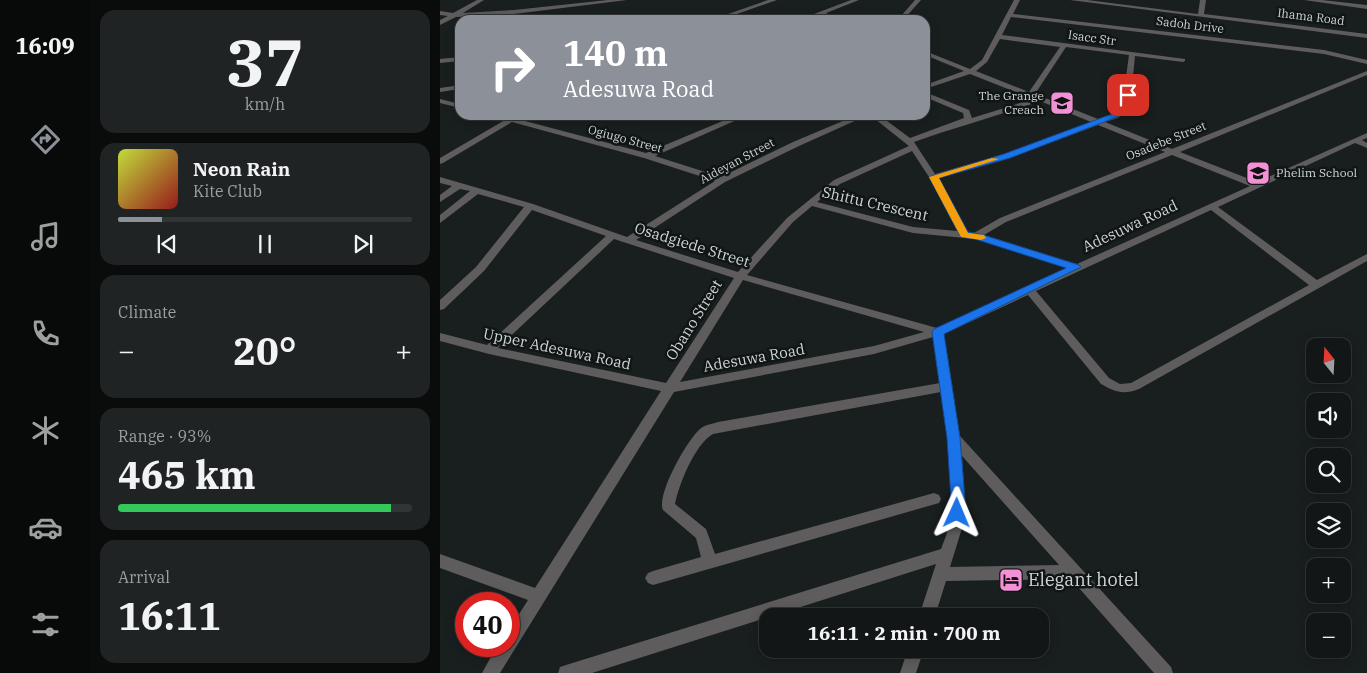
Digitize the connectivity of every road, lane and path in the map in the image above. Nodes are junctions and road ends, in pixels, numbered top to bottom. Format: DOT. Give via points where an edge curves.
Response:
graph roads {
  1 [pos="481,0"];
  2 [pos="624,0"];
  3 [pos="774,0"];
  4 [pos="856,0"];
  5 [pos="918,0"];
  6 [pos="1017,0"];
  7 [pos="1073,0"];
  8 [pos="1203,0"];
  9 [pos="1307,0"];
  10 [pos="1090,1"];
  11 [pos="1367,7"];
  12 [pos="440,13"];
  13 [pos="821,13"];
  14 [pos="1201,14"];
  15 [pos="454,15"];
  16 [pos="729,15"];
  17 [pos="815,15"];
  18 [pos="826,15"];
  19 [pos="905,15"];
  20 [pos="1009,15"];
  21 [pos="440,23"];
  22 [pos="1367,36"];
  23 [pos="999,37"];
  24 [pos="1064,45"];
  25 [pos="930,55"];
  26 [pos="1132,55"];
  27 [pos="455,60"];
  28 [pos="1183,60"];
  29 [pos="440,61"];
  30 [pos="1367,62"];
  31 [pos="971,71"];
  32 [pos="1367,73"];
  33 [pos="930,85"];
  34 [pos="455,88"];
  35 [pos="440,90"];
  36 [pos="1031,95"];
  37 [pos="930,96"];
  38 [pos="1040,99"];
  39 [pos="440,101"];
  40 [pos="455,105"];
  41 [pos="505,120"];
  42 [pos="520,120"];
  43 [pos="732,120"];
  44 [pos="852,120"];
  45 [pos="880,120"];
  46 [pos="965,121"];
  47 [pos="1100,122"];
  48 [pos="1367,135"];
  49 [pos="1355,140"];
  50 [pos="911,144"];
  51 [pos="1367,146"];
  52 [pos="1173,152"];
  53 [pos="646,156"];
  54 [pos="440,161"];
  55 [pos="934,177"];
  56 [pos="440,180"];
  57 [pos="722,180"];
  58 [pos="459,185"];
  59 [pos="1256,185"];
  60 [pos="477,190"];
  61 [pos="440,199"];
  62 [pos="809,204"];
  63 [pos="530,206"];
  64 [pos="1211,206"];
  65 [pos="440,220"];
  66 [pos="964,235"];
  67 [pos="612,236"];
  68 [pos="976,236"];
  69 [pos="628,241"];
  70 [pos="1367,257"];
  71 [pos="1076,267"];
  72 [pos="740,276"];
  73 [pos="1316,285"];
  74 [pos="1029,290"];
  75 [pos="440,306"];
  76 [pos="938,332"];
  77 [pos="440,337"];
  78 [pos="488,350"];
  79 [pos="947,386"];
  80 [pos="669,388"];
  81 [pos="954,438"];
  82 [pos="934,499"];
  83 [pos="948,554"];
  84 [pos="440,561"];
  85 [pos="710,563"];
  86 [pos="1074,572"];
  87 [pos="942,574"];
  88 [pos="653,578"];
  89 [pos="539,597"];
  90 [pos="930,608"];
  91 [pos="520,626"];
  92 [pos="500,657"];
  93 [pos="913,658"];
  94 [pos="490,673"];
  95 [pos="566,673"];
  96 [pos="908,673"];
  97 [pos="1165,673"];
  1 -- 15 [label="street"];
  2 -- 15 [label="street" via="538,12"];
  3 -- 16 [label="street"];
  4 -- 13 [label="street"];
  5 -- 19 [label="street"];
  6 -- 20 [label="street"];
  7 -- 10 [label="street, Ihama Road"];
  8 -- 14 [label="street"];
  9 -- 11 [label="street"];
  10 -- 14 [label="street, Ihama Road"];
  12 -- 15 [label="street"];
  13 -- 17 [label="street"];
  13 -- 18 [label="street"];
  14 -- 22 [label="street, Ihama Road"];
  15 -- 21 [label="street"];
  20 -- 23 [label="street"];
  20 -- 30 [label="street, Sadoh Drive" via="1324,52"];
  23 -- 24 [label="street, Isacc Str"];
  23 -- 31 [label="street" via="985,60"];
  24 -- 26 [label="street, Isacc Str"];
  24 -- 36 [label="street"];
  25 -- 31 [label="street"];
  26 -- 28 [label="street, Isacc Str"];
  26 -- 47 [label="street" via="1126,107"];
  27 -- 29 [label="street"];
  31 -- 33 [label="street"];
  31 -- 36 [label="street"];
  32 -- 52 [label="street, Osadebe Street"];
  34 -- 35 [label="street"];
  36 -- 38 [label="street"];
  37 -- 46 [label="street" via="966,112"];
  38 -- 46 [label="street, Obano Street"];
  38 -- 47 [label="street"];
  39 -- 40 [label="street"];
  41 -- 54 [label="street"];
  42 -- 53 [label="street, Ogiugo Street"];
  43 -- 53 [label="street"];
  44 -- 57 [label="street, Aideyan Street"];
  45 -- 50 [label="street"];
  46 -- 50 [label="street, Obano Street"];
  47 -- 52 [label="street"];
  47 -- 55 [label="street" via="1007,156"];
  48 -- 49 [label="street, Adesuwa Road"];
  49 -- 51 [label="street"];
  49 -- 59 [label="street, Adesuwa Road"];
  50 -- 55 [label="street"];
  50 -- 62 [label="street, Obano Street" via="837,182"];
  52 -- 59 [label="street"];
  52 -- 68 [label="street, Osadebe Street" via="1003,220"];
  53 -- 57 [label="street, Ogiugo Street"];
  55 -- 66 [label="street"];
  56 -- 58 [label="street, Osadgiede Street"];
  57 -- 69 [label="street, Aideyan Street"];
  58 -- 60 [label="street, Osadgiede Street"];
  58 -- 61 [label="street"];
  59 -- 64 [label="street, Adesuwa Road"];
  60 -- 63 [label="street, Osadgiede Street"];
  60 -- 65 [label="street"];
  62 -- 66 [label="street, Shittu Crescent" via="913,230"];
  62 -- 72 [label="street, Obano Street" via="790,220"];
  63 -- 67 [label="street, Osadgiede Street"];
  63 -- 75 [label="street" via="480,269"];
  64 -- 71 [label="street, Adesuwa Road"];
  64 -- 73 [label="street"];
  66 -- 68 [label="street, Shittu Crescent"];
  67 -- 69 [label="street, Osadgiede Street"];
  67 -- 78 [label="street"];
  68 -- 71 [label="street, Shittu Crescent"];
  69 -- 72 [label="street, Osadgiede Street"];
  70 -- 73 [label="street"];
  71 -- 74 [label="street, Adesuwa Road"];
  72 -- 76 [label="street, Osadgiede Street"];
  72 -- 80 [label="street, Obano Street"];
  73 -- 74 [label="street" via="1126,389 1105,381"];
  74 -- 76 [label="street, Adesuwa Road"];
  76 -- 79 [label="street"];
  76 -- 80 [label="street, Adesuwa Road" via="874,350"];
  77 -- 78 [label="street, Upper Adesuwa Road"];
  78 -- 80 [label="street, Upper Adesuwa Road"];
  79 -- 81 [label="street"];
  79 -- 85 [label="street" via="705,432 684,465 669,496 668,506 700,531 706,541"];
  80 -- 89 [label="street, Obano Street"];
  81 -- 83 [label="street" via="958,500 956,525"];
  81 -- 86 [label="street"];
  82 -- 85 [label="street"];
  83 -- 87 [label="street"];
  83 -- 95 [label="street"];
  84 -- 89 [label="street"];
  85 -- 88 [label="street"];
  86 -- 87 [label="street"];
  86 -- 97 [label="street"];
  87 -- 90 [label="street"];
  89 -- 91 [label="street, Obano Street"];
  92 -- 94 [label="street, Obano Street"];
  93 -- 96 [label="street"];
}
